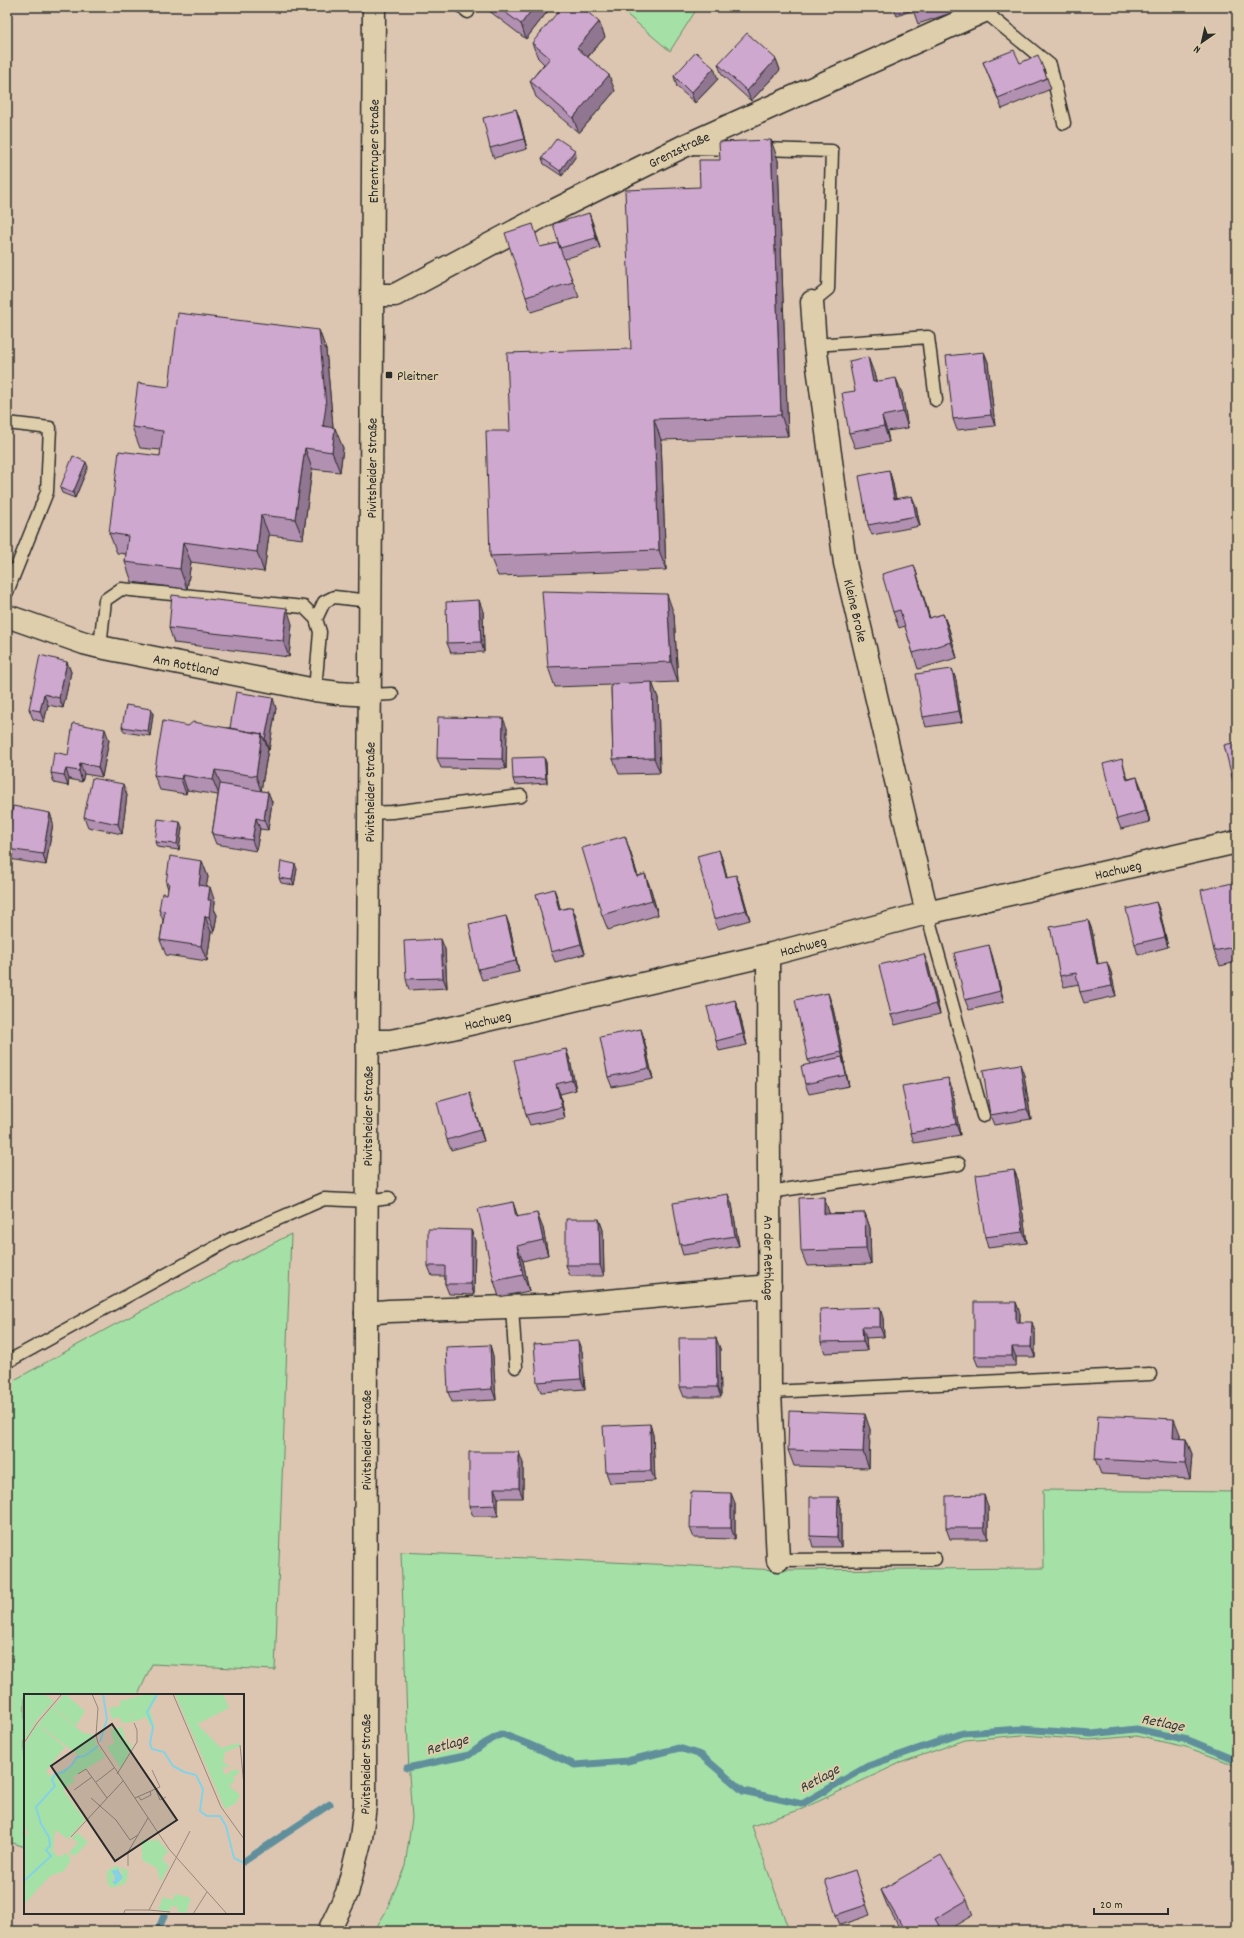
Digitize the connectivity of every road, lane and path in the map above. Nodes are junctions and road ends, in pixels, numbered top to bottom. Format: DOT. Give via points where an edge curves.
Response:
graph roads {
  1 [pos="374,7"];
  2 [pos="986,9"];
  3 [pos="1064,122"];
  4 [pos="682,147"];
  5 [pos="373,295"];
  6 [pos="812,302"];
  7 [pos="815,345"];
  8 [pos="936,400"];
  9 [pos="7,423"];
  10 [pos="7,592"];
  11 [pos="370,601"];
  12 [pos="7,616"];
  13 [pos="316,619"];
  14 [pos="100,647"];
  15 [pos="315,690"];
  16 [pos="392,694"];
  17 [pos="370,695"];
  18 [pos="521,796"];
  19 [pos="369,813"];
  20 [pos="1237,842"];
  21 [pos="927,913"];
  22 [pos="768,955"];
  23 [pos="368,1040"];
  24 [pos="983,1116"];
  25 [pos="959,1164"];
  26 [pos="769,1192"];
  27 [pos="389,1198"];
  28 [pos="367,1201"];
  29 [pos="770,1286"];
  30 [pos="512,1307"];
  31 [pos="366,1313"];
  32 [pos="7,1362"];
  33 [pos="516,1367"];
  34 [pos="1150,1374"];
  35 [pos="770,1392"];
  36 [pos="936,1559"];
  37 [pos="778,1560"];
  38 [pos="329,1931"];
  1 -- 5 [label="street, Ehrentruper Straße"];
  2 -- 3 [label="lane" via="1050,65"];
  2 -- 4 [label="street, Grenzstraße"];
  4 -- 5 [label="street, Grenzstraße" via="547,214 394,295"];
  4 -- 6 [label="lane" via="832,151 828,289"];
  5 -- 11 [label="street, Pivitsheider Straße"];
  6 -- 7 [label="street, Kleine Broke"];
  7 -- 8 [label="lane" via="928,337"];
  7 -- 21 [label="street, Kleine Broke" via="845,563"];
  9 -- 10 [label="lane" via="50,428 47,492"];
  11 -- 13 [label="lane" via="334,597 324,602"];
  11 -- 17 [label="street, Pivitsheider Straße"];
  12 -- 14 [label="street, Am Rottland" via="84,644"];
  13 -- 14 [label="lane" via="304,608 121,589 105,600"];
  13 -- 15 [label="lane" via="320,632"];
  14 -- 15 [label="street, Am Rottland"];
  15 -- 17 [label="street, Am Rottland"];
  16 -- 17 [label="lane"];
  17 -- 19 [label="street, Pivitsheider Straße"];
  18 -- 19 [label="lane"];
  19 -- 23 [label="street, Pivitsheider Straße"];
  20 -- 21 [label="street, Hachweg"];
  21 -- 22 [label="street, Hachweg"];
  21 -- 24 [label="lane"];
  22 -- 23 [label="street, Hachweg" via="422,1036 390,1042"];
  22 -- 26 [label="street, An der Rethlage"];
  23 -- 28 [label="street, Pivitsheider Straße"];
  25 -- 26 [label="lane"];
  26 -- 29 [label="street, An der Rethlage"];
  27 -- 28 [label="lane"];
  28 -- 31 [label="street, Pivitsheider Straße"];
  28 -- 32 [label="lane" via="324,1198 229,1240"];
  29 -- 30 [label="street" via="565,1305"];
  29 -- 35 [label="street, An der Rethlage"];
  30 -- 31 [label="street"];
  30 -- 33 [label="lane"];
  31 -- 38 [label="street, Pivitsheider Straße" via="365,1805 361,1838 347,1893"];
  34 -- 35 [label="lane"];
  35 -- 37 [label="street, An der Rethlage"];
  36 -- 37 [label="lane"];
}
